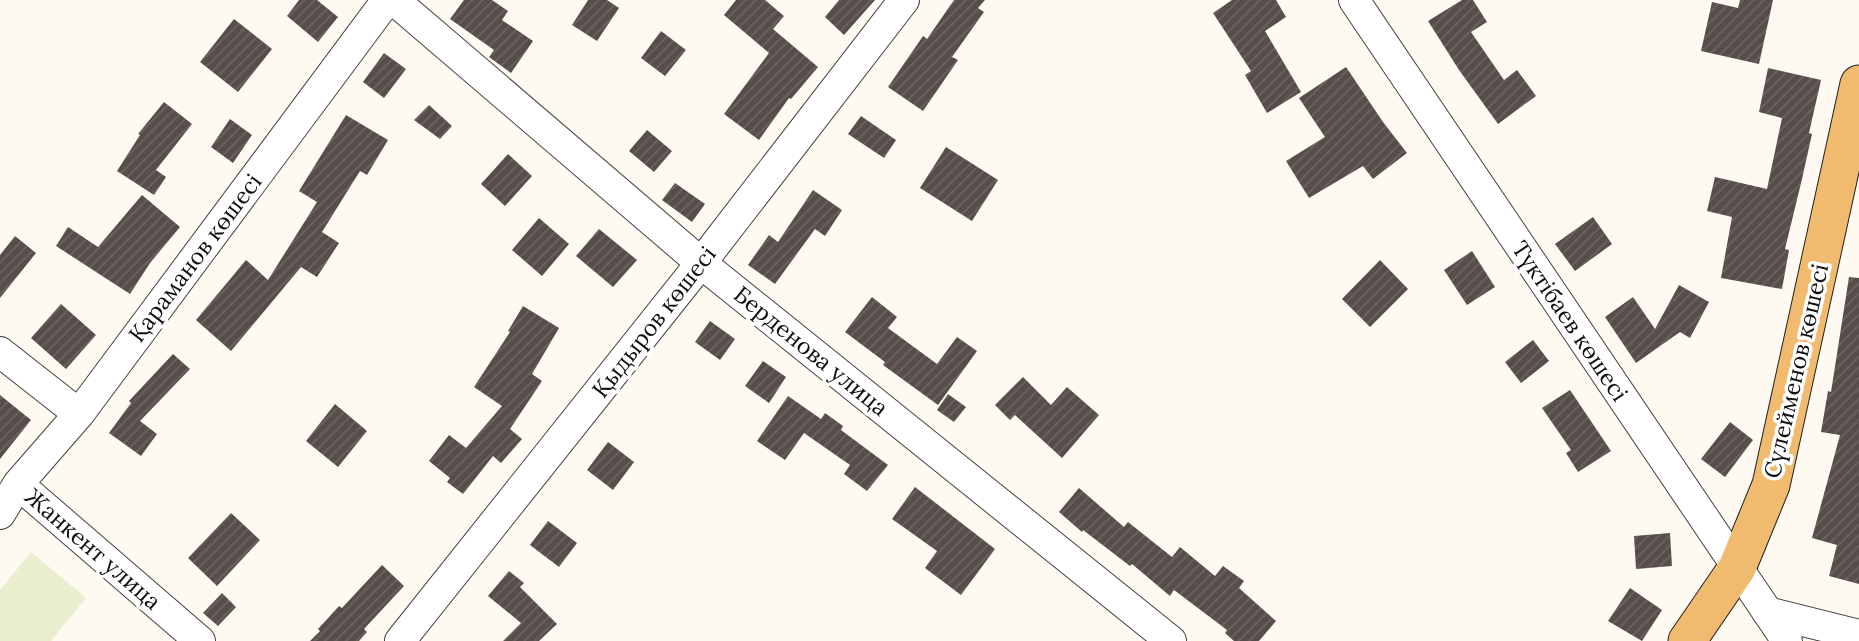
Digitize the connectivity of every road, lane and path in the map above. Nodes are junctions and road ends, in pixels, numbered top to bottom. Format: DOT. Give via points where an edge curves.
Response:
graph roads {
  1 [pos="387,0"];
  2 [pos="394,0"];
  3 [pos="904,0"];
  4 [pos="1354,0"];
  5 [pos="1859,84"];
  6 [pos="701,263"];
  7 [pos="0,352"];
  8 [pos="79,414"];
  9 [pos="18,484"];
  10 [pos="0,514"];
  11 [pos="1737,568"];
  12 [pos="1767,612"];
  13 [pos="1859,635"];
  14 [pos="200,641"];
  15 [pos="400,641"];
  16 [pos="1171,641"];
  17 [pos="1687,641"];
  18 [pos="1787,641"];
  1 -- 8 [label="street, Қараманов көшесі"];
  2 -- 6 [label="street, Берденова улица"];
  3 -- 6 [label="street, Қыдыров көшесі"];
  4 -- 11 [label="street, Түктібаев көшесі"];
  5 -- 11 [label="main road, Сүлейменов көшесі" via="1771,485"];
  6 -- 15 [label="street, Қыдыров көшесі"];
  6 -- 16 [label="street, Берденова улица"];
  7 -- 8 [label="street"];
  8 -- 9 [label="street, Қараманов көшесі"];
  9 -- 10 [label="street, Қараманов көшесі"];
  9 -- 14 [label="street, Жанкент улица"];
  11 -- 12 [label="street, Түктібаев көшесі"];
  11 -- 17 [label="main road, Сүлейменов көшесі"];
  12 -- 13 [label="street"];
  12 -- 18 [label="street, Түктібаев көшесі"];
}
